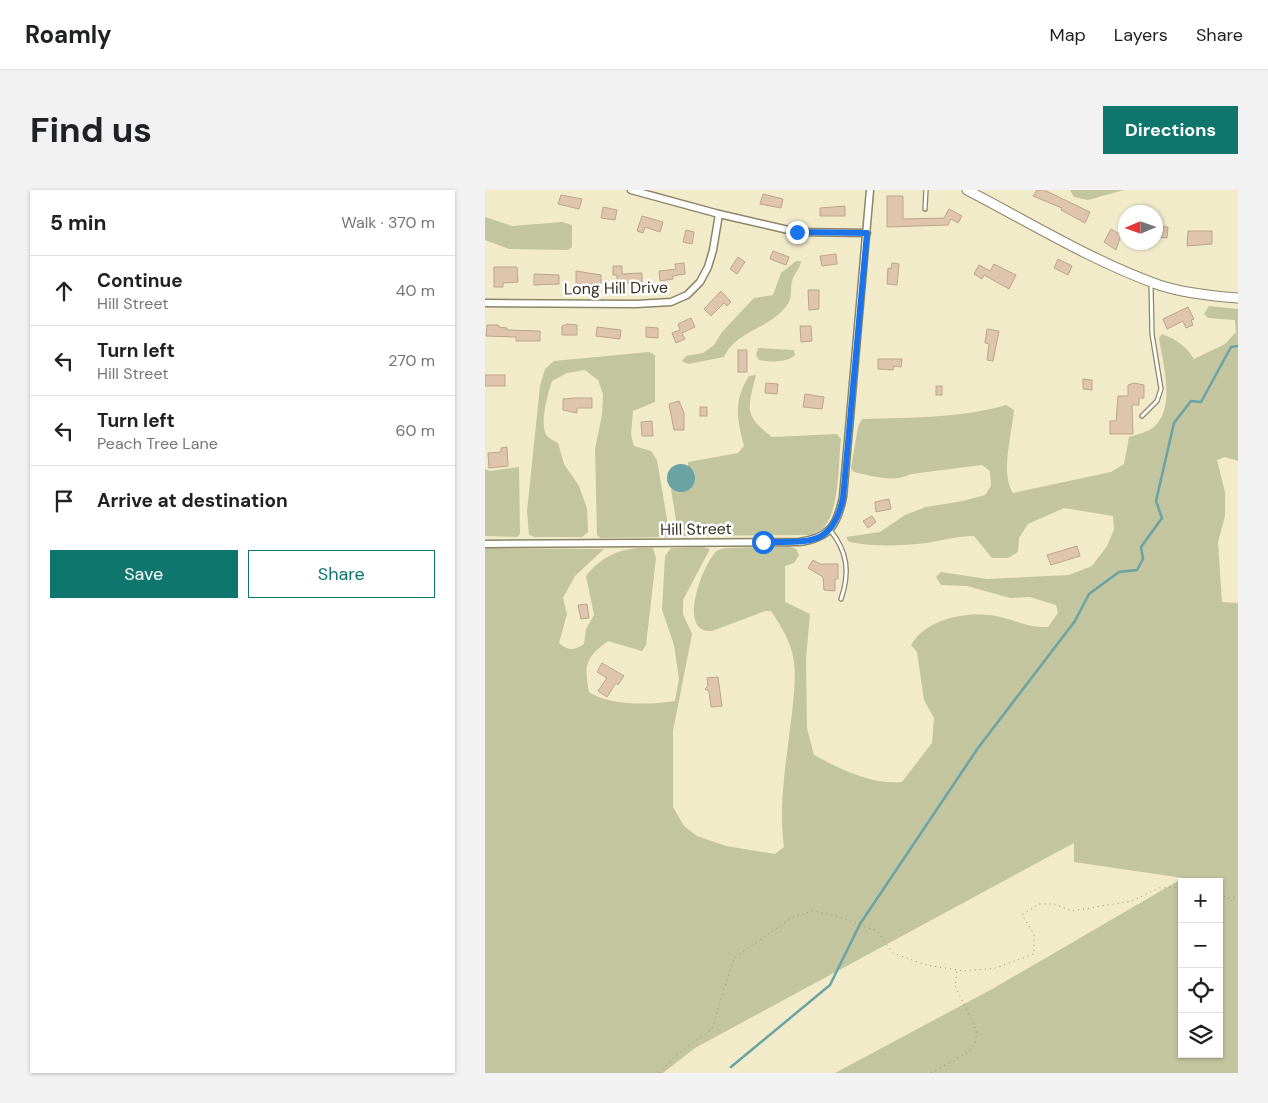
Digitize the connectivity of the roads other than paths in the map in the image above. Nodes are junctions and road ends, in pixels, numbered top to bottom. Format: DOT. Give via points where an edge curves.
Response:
graph roads {
  1 [pos="631,190"];
  2 [pos="870,190"];
  3 [pos="926,190"];
  4 [pos="967,190"];
  5 [pos="925,209"];
  6 [pos="719,214"];
  7 [pos="867,233"];
  8 [pos="1151,281"];
  9 [pos="1238,298"];
  10 [pos="485,302"];
  11 [pos="1142,416"];
  12 [pos="831,530"];
  13 [pos="485,544"];
  14 [pos="841,599"];
  1 -- 6 [label="street"];
  2 -- 7 [label="street"];
  3 -- 5 [label="lane"];
  4 -- 8 [label="street" via="1110,264"];
  6 -- 7 [label="street" via="797,232"];
  6 -- 10 [label="street, Long Hill Drive" via="713,250 700,282 687,295 671,302"];
  7 -- 12 [label="street" via="843,498"];
  8 -- 9 [label="street" via="1176,290"];
  8 -- 11 [label="lane" via="1152,334 1161,389 1157,401"];
  12 -- 13 [label="street, Hill Street" via="816,540 799,542"];
  12 -- 14 [label="lane" via="839,541 847,566"];
}
